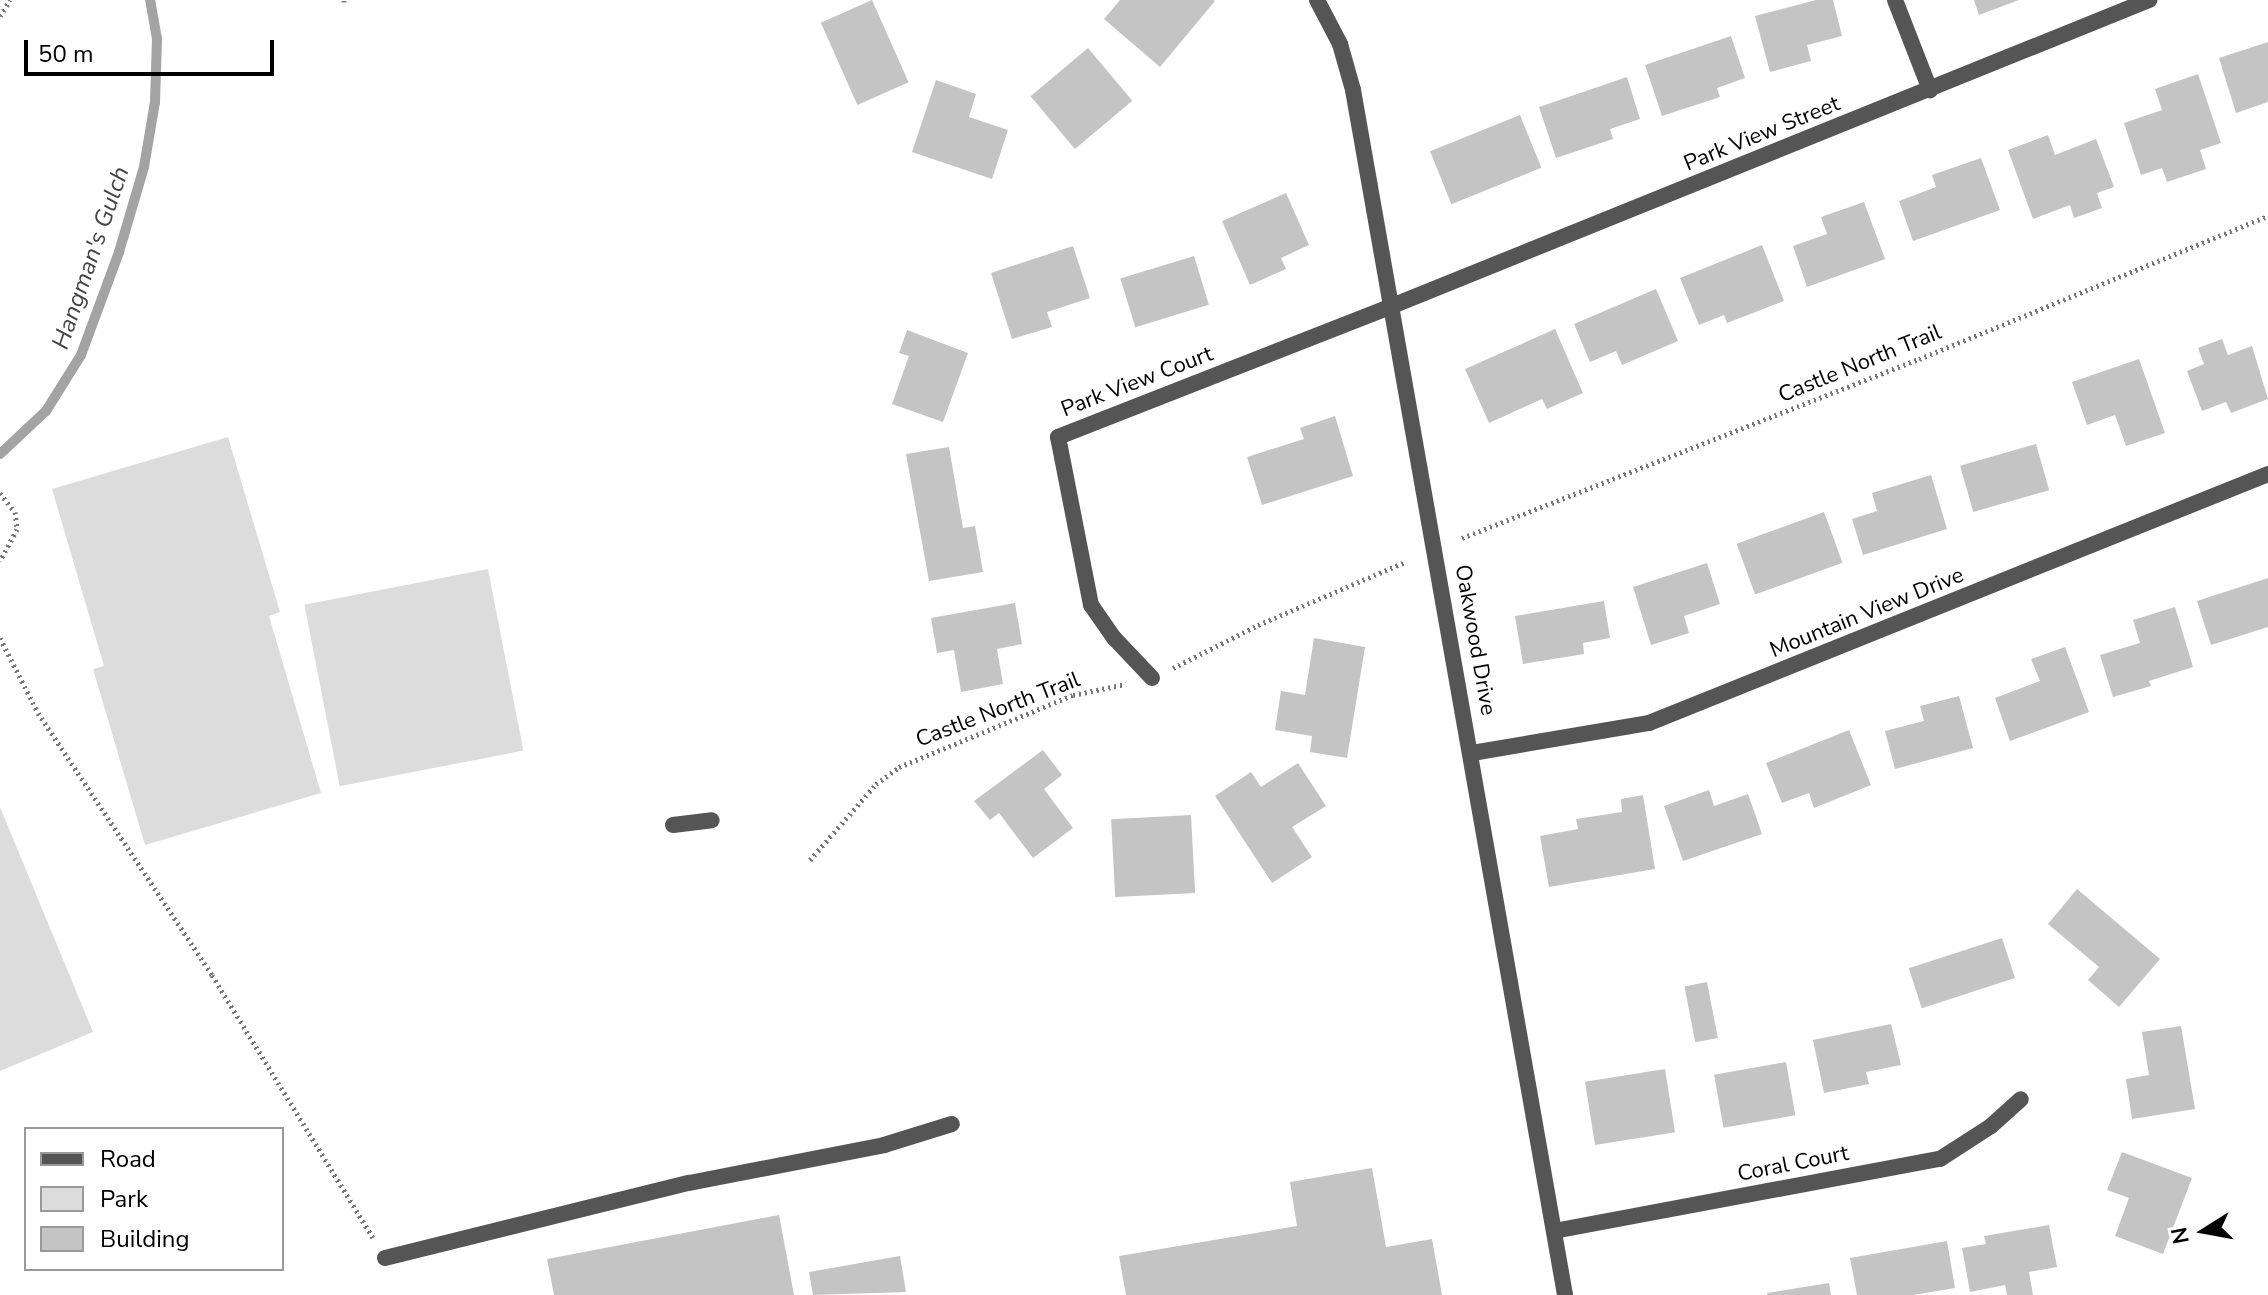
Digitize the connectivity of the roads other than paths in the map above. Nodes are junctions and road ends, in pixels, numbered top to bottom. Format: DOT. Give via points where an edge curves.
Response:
graph roads {
  1 [pos="1317,0"];
  2 [pos="1895,0"];
  3 [pos="2149,0"];
  4 [pos="1930,90"];
  5 [pos="1392,306"];
  6 [pos="2268,474"];
  7 [pos="1152,678"];
  8 [pos="1472,753"];
  9 [pos="712,820"];
  10 [pos="673,825"];
  11 [pos="2021,1099"];
  12 [pos="952,1124"];
  13 [pos="1554,1231"];
  14 [pos="385,1258"];
  15 [pos="1565,1295"];
  1 -- 5 [label="street, Oakwood Drive" via="1340,44 1353,90"];
  2 -- 4 [label="street"];
  3 -- 4 [label="street, Park View Street"];
  4 -- 5 [label="street, Park View Street"];
  5 -- 7 [label="street, Park View Court" via="1058,437 1091,605"];
  5 -- 8 [label="street, Oakwood Drive"];
  6 -- 8 [label="street, Mountain View Drive" via="1649,723"];
  8 -- 13 [label="street, Oakwood Drive"];
  9 -- 10 [label="street"];
  11 -- 13 [label="street, Coral Court" via="1940,1159"];
  12 -- 14 [label="street" via="884,1145 689,1183"];
  13 -- 15 [label="street, Oakwood Drive"];
}
